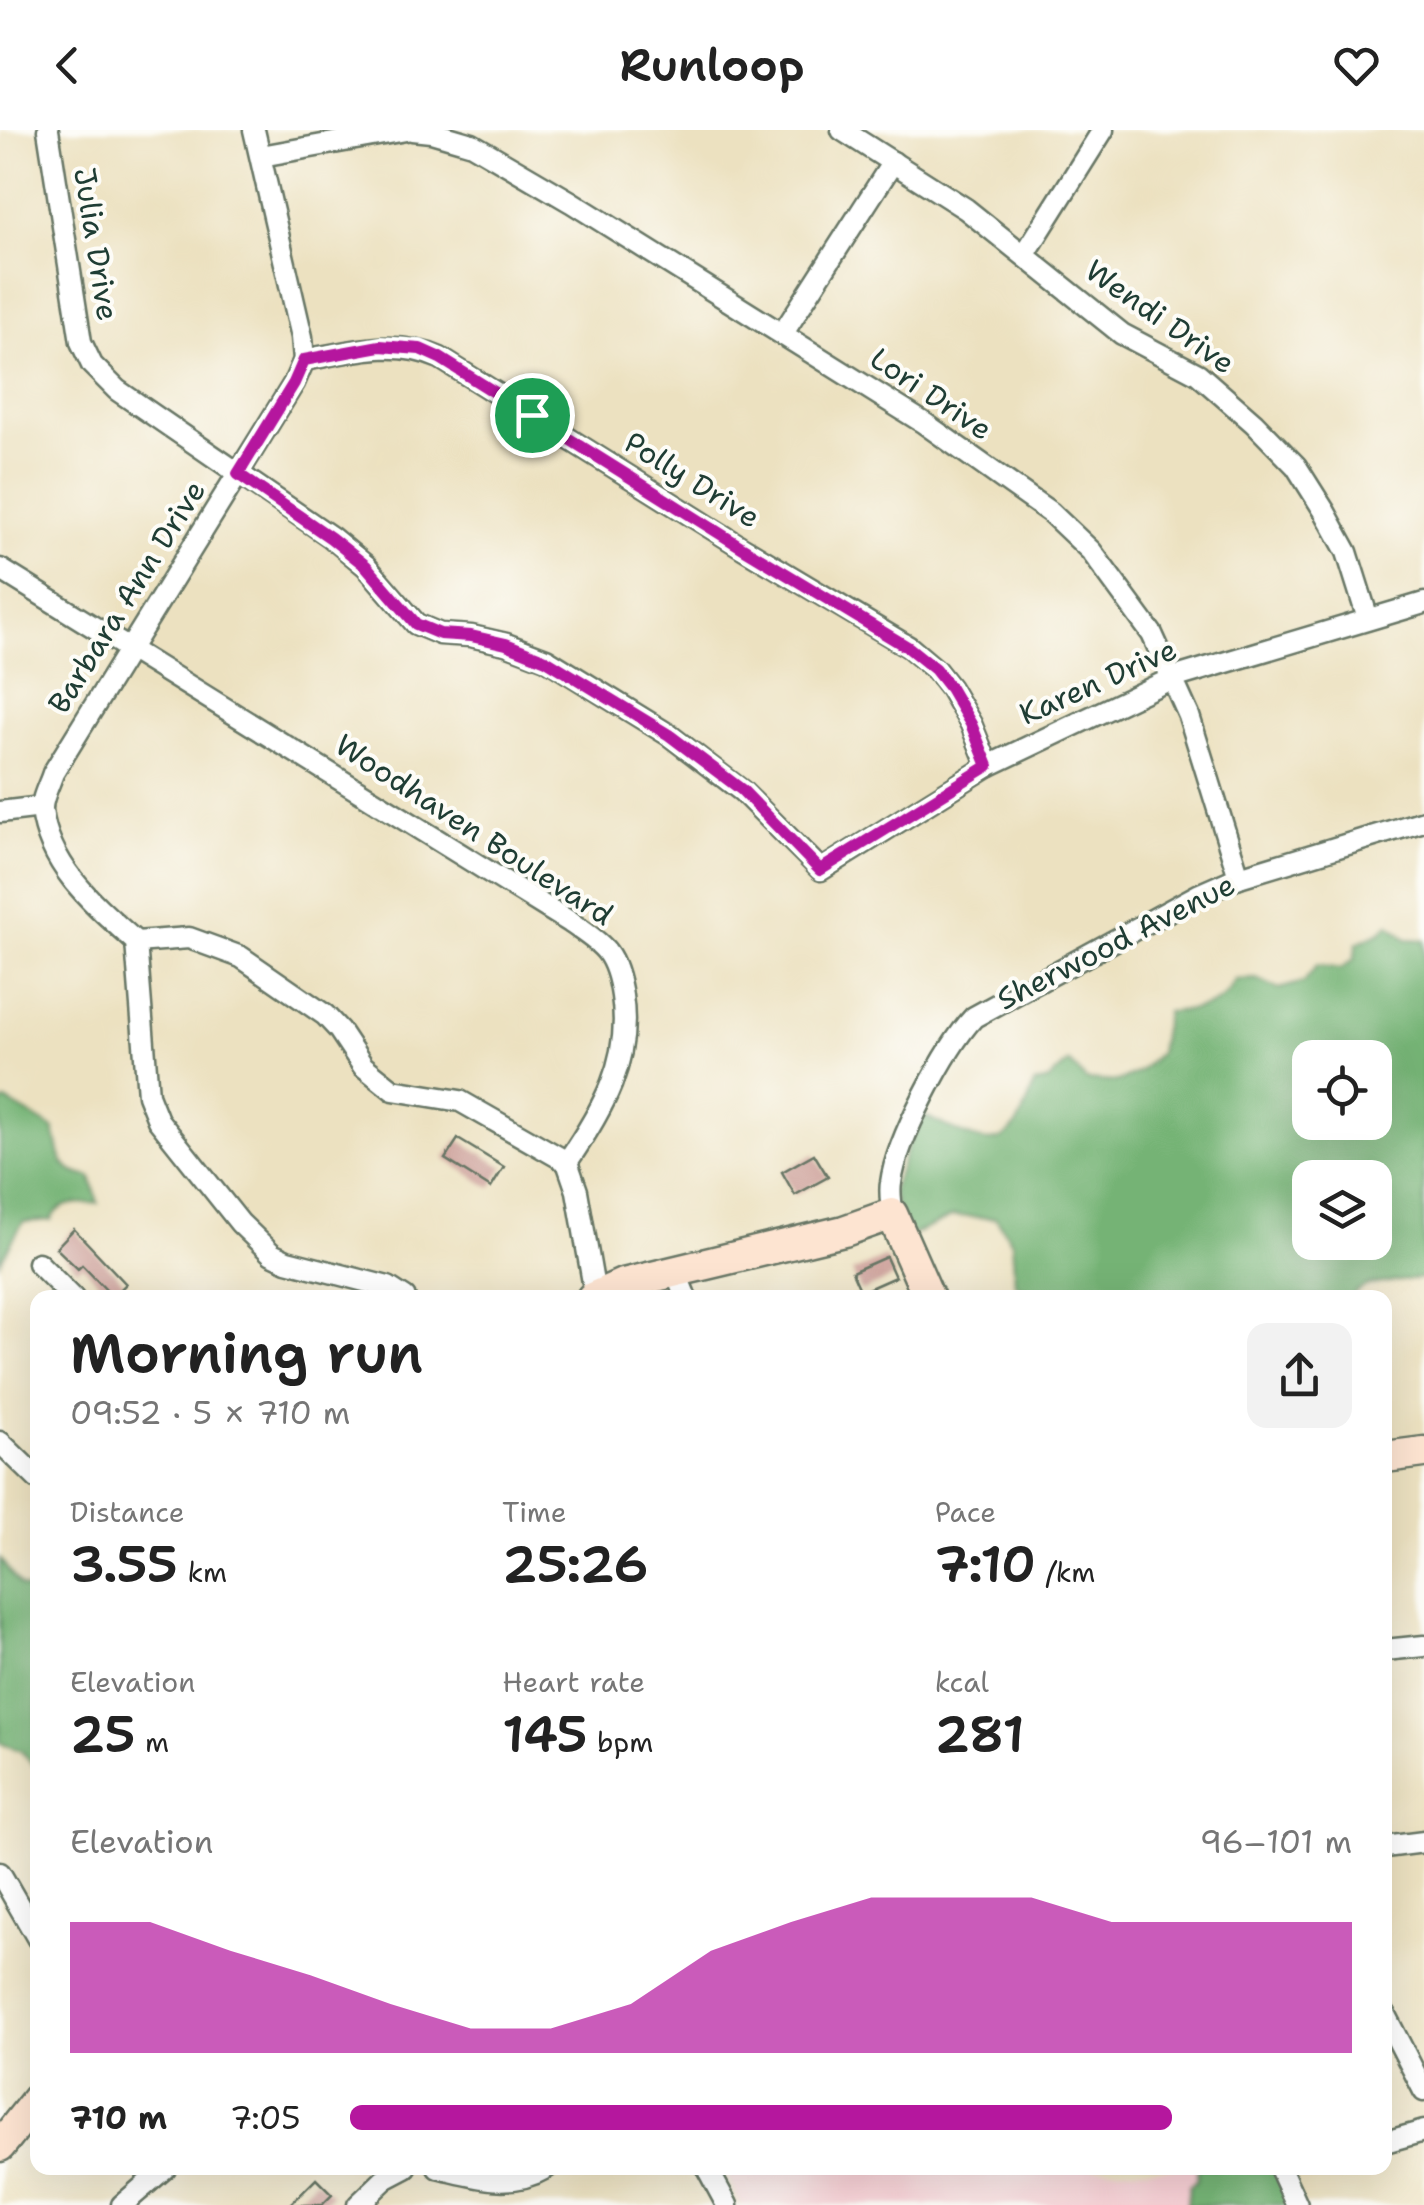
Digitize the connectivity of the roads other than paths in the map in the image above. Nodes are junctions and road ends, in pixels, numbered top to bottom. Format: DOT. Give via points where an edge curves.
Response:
graph roads {
  1 [pos="48,130"];
  2 [pos="254,130"];
  3 [pos="410,130"];
  4 [pos="842,130"];
  5 [pos="1103,130"];
  6 [pos="261,156"];
  7 [pos="894,162"];
  8 [pos="1026,254"];
  9 [pos="784,334"];
  10 [pos="304,360"];
  11 [pos="238,474"];
  12 [pos="0,569"];
  13 [pos="1424,603"];
  14 [pos="1368,620"];
  15 [pos="131,650"];
  16 [pos="1174,678"];
  17 [pos="988,766"];
  18 [pos="42,807"];
  19 [pos="0,812"];
  20 [pos="1424,821"];
  21 [pos="820,870"];
  22 [pos="1239,878"];
  23 [pos="136,942"];
  24 [pos="566,1162"];
  25 [pos="892,1214"];
  26 [pos="38,1262"];
  27 [pos="681,1284"];
  28 [pos="65,1290"];
  29 [pos="394,1290"];
  30 [pos="592,1290"];
  31 [pos="637,1290"];
  32 [pos="925,1290"];
  33 [pos="0,1442"];
  34 [pos="1424,1452"];
  35 [pos="1392,1456"];
  36 [pos="30,1472"];
  37 [pos="1424,1646"];
  38 [pos="1392,1649"];
  39 [pos="1424,1842"];
  40 [pos="1392,1845"];
  41 [pos="0,1874"];
  42 [pos="30,1925"];
  43 [pos="1392,2029"];
  44 [pos="1424,2091"];
  45 [pos="30,2108"];
  46 [pos="1424,2132"];
  47 [pos="1392,2140"];
  48 [pos="0,2146"];
  49 [pos="157,2175"];
  50 [pos="393,2175"];
  51 [pos="470,2175"];
  52 [pos="534,2175"];
  53 [pos="711,2175"];
  54 [pos="1286,2175"];
  55 [pos="122,2205"];
  56 [pos="358,2205"];
  57 [pos="728,2205"];
  58 [pos="1297,2205"];
  1 -- 11 [label="street, Julia Drive" via="80,342 92,365 117,390"];
  2 -- 6 [label="street"];
  3 -- 6 [label="street, Lori Drive"];
  3 -- 9 [label="street, Lori Drive" via="472,144"];
  4 -- 7 [label="street, Wendi Drive"];
  5 -- 8 [label="street"];
  6 -- 10 [label="street"];
  7 -- 8 [label="street, Wendi Drive"];
  7 -- 9 [label="street"];
  8 -- 14 [label="street, Wendi Drive" via="1122,334 1198,374 1296,466 1347,552"];
  9 -- 16 [label="street, Lori Drive" via="1050,513 1091,551 1152,634"];
  10 -- 11 [label="street, Barbara Ann Drive"];
  10 -- 17 [label="street, Polly Drive" via="402,346 440,358 909,648 950,688"];
  11 -- 15 [label="street, Barbara Ann Drive"];
  11 -- 21 [label="street, Julia Drive" via="354,557 416,624 546,660 669,735 742,790"];
  12 -- 15 [label="street, Woodhaven Boulevard"];
  13 -- 14 [label="street, Karen Drive"];
  14 -- 16 [label="street, Karen Drive"];
  15 -- 18 [label="street, Barbara Ann Drive" via="53,772"];
  15 -- 24 [label="street, Woodhaven Boulevard" via="570,922 607,952 620,980 626,1021 620,1060 610,1093"];
  16 -- 17 [label="street, Karen Drive"];
  16 -- 22 [label="street, Lori Drive"];
  17 -- 21 [label="street, Karen Drive"];
  18 -- 19 [label="street"];
  18 -- 23 [label="street" via="63,867"];
  20 -- 22 [label="street, Sherwood Avenue"];
  22 -- 25 [label="street, Sherwood Avenue" via="974,1017 957,1036 899,1149 890,1184"];
  23 -- 24 [label="street" via="189,938 241,957 325,1014 377,1080 393,1090 460,1101"];
  23 -- 29 [label="street" via="148,1095 158,1120 272,1254"];
  24 -- 30 [label="street"];
  25 -- 27 [label="street"];
  25 -- 32 [label="street"];
  26 -- 28 [label="street"];
  27 -- 31 [label="street"];
  33 -- 36 [label="street"];
  34 -- 35 [label="street"];
  37 -- 38 [label="street"];
  39 -- 40 [label="street"];
  41 -- 42 [label="street"];
  43 -- 44 [label="street"];
  45 -- 48 [label="street"];
  46 -- 47 [label="street"];
  49 -- 55 [label="street"];
  50 -- 56 [label="street"];
  51 -- 52 [label="street" via="513,2182"];
  53 -- 57 [label="street"];
  54 -- 58 [label="street"];
}
